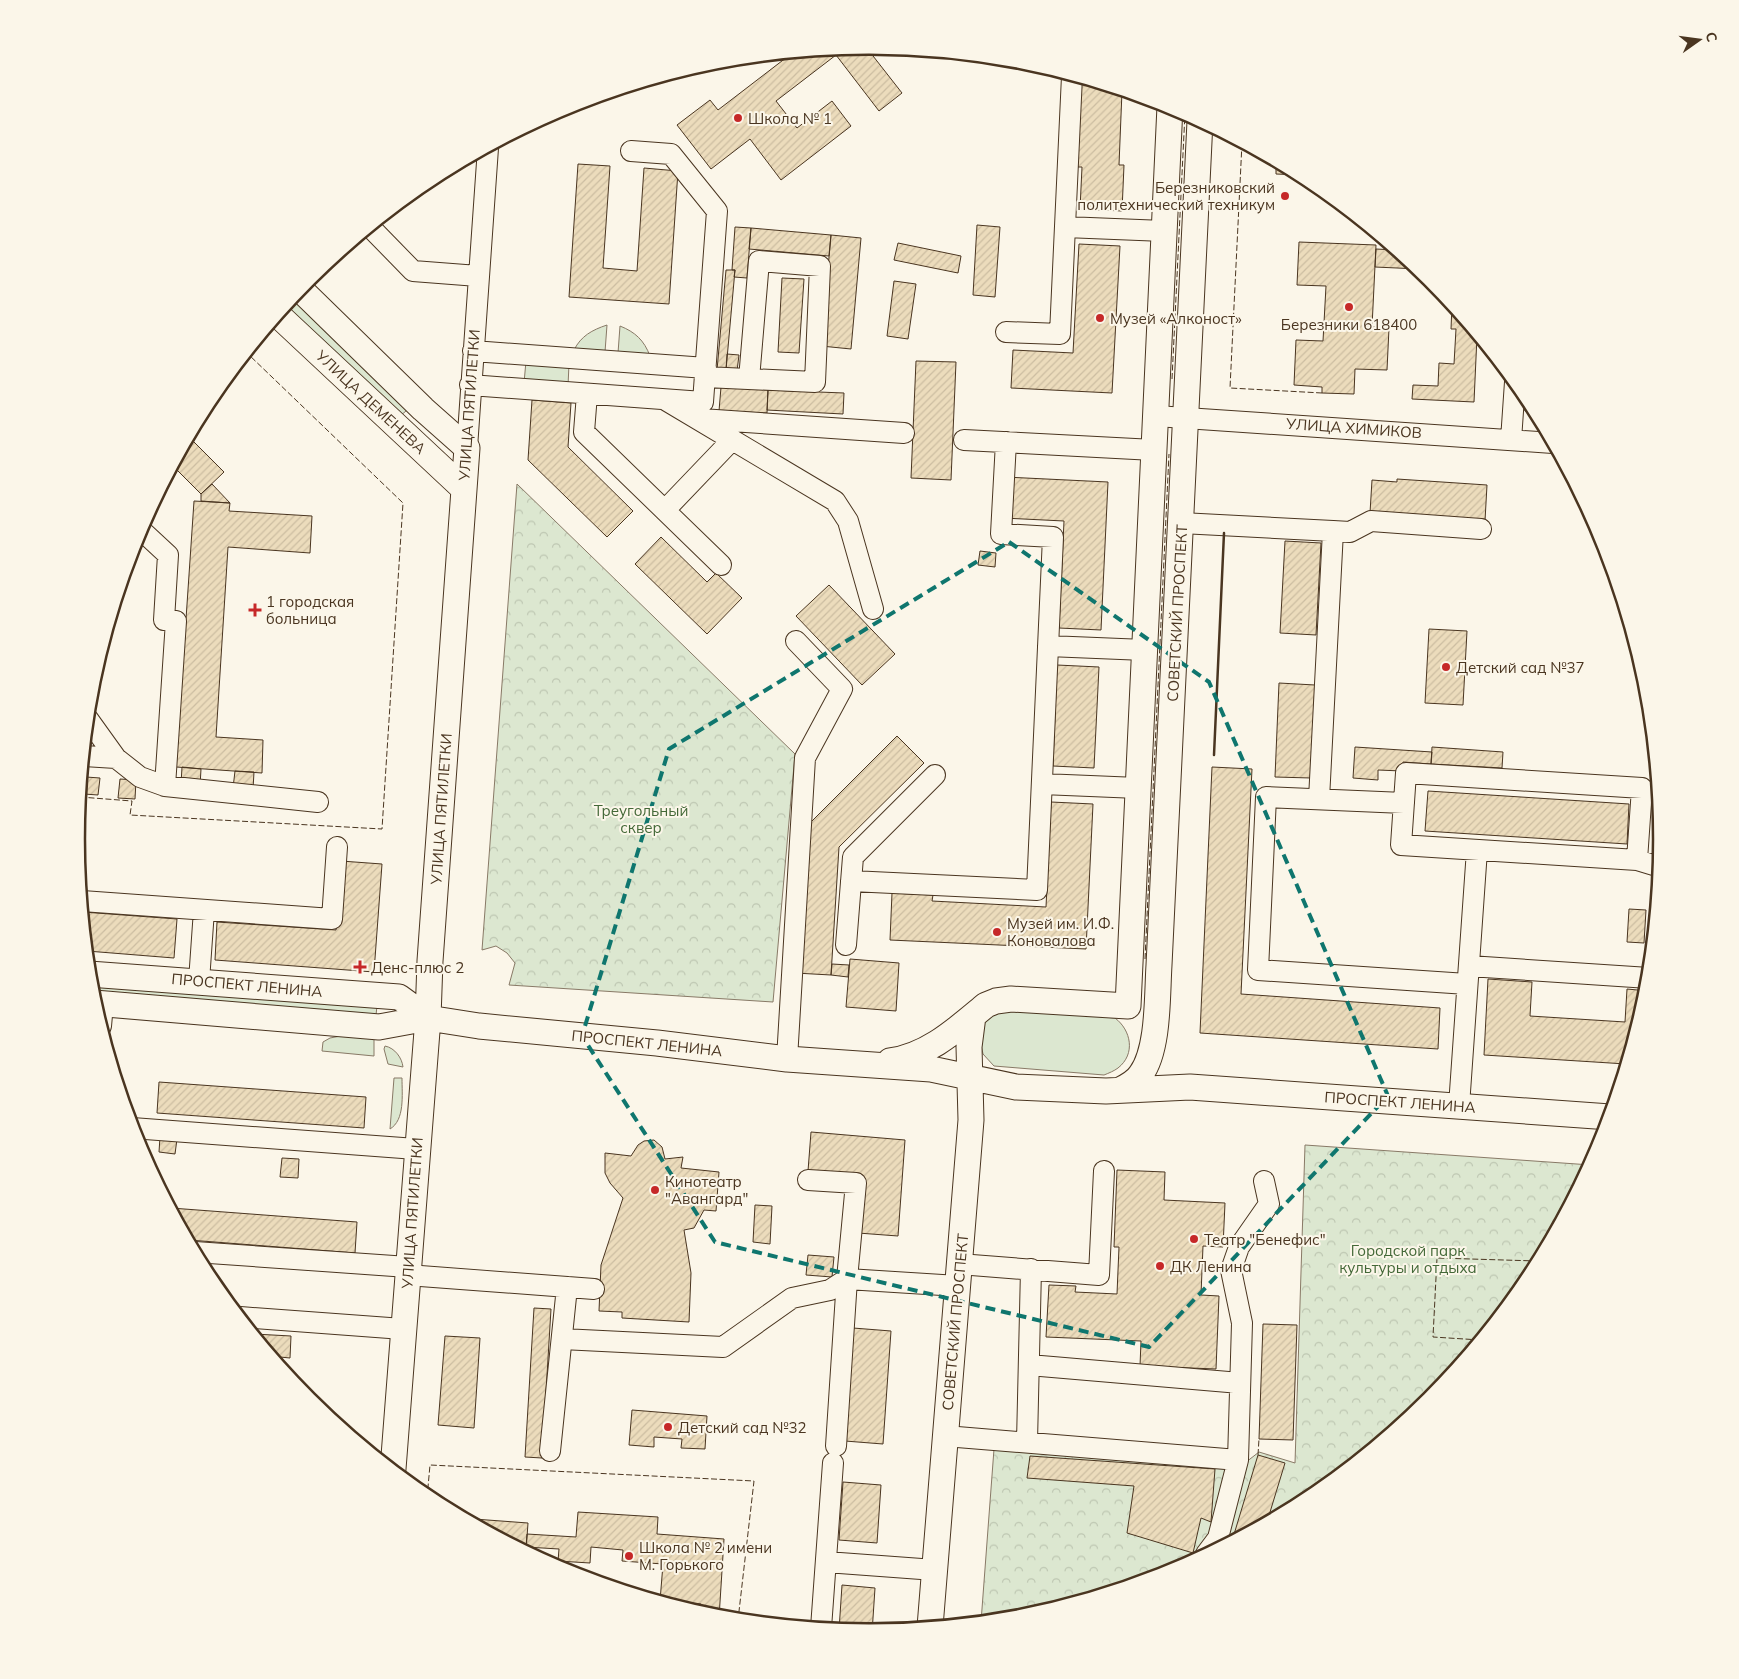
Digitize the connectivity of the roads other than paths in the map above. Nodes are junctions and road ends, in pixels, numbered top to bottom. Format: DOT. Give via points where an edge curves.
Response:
graph roads {
  1 [pos="1072,82"];
  2 [pos="1170,115"];
  3 [pos="1200,129"];
  4 [pos="631,151"];
  5 [pos="487,155"];
  6 [pos="1065,226"];
  7 [pos="1164,231"];
  8 [pos="374,232"];
  9 [pos="478,276"];
  10 [pos="306,295"];
  11 [pos="283,319"];
  12 [pos="1006,332"];
  13 [pos="473,351"];
  14 [pos="705,372"];
  15 [pos="749,379"];
  16 [pos="470,385"];
  17 [pos="1514,393"];
  18 [pos="587,394"];
  19 [pos="663,399"];
  20 [pos="1156,416"];
  21 [pos="1186,417"];
  22 [pos="697,419"];
  23 [pos="904,432"];
  24 [pos="732,440"];
  25 [pos="964,440"];
  26 [pos="1511,440"];
  27 [pos="1006,442"];
  28 [pos="1546,443"];
  29 [pos="467,448"];
  30 [pos="1154,450"];
  31 [pos="464,489"];
  32 [pos="665,510"];
  33 [pos="1181,523"];
  34 [pos="1481,529"];
  35 [pos="1333,531"];
  36 [pos="147,535"];
  37 [pos="721,565"];
  38 [pos="873,609"];
  39 [pos="796,641"];
  40 [pos="1048,646"];
  41 [pos="1145,650"];
  42 [pos="94,727"];
  43 [pos="90,756"];
  44 [pos="116,758"];
  45 [pos="935,775"];
  46 [pos="1042,784"];
  47 [pos="165,786"];
  48 [pos="1138,788"];
  49 [pos="1320,799"];
  50 [pos="318,802"];
  51 [pos="1404,803"];
  52 [pos="337,847"];
  53 [pos="1477,850"];
  54 [pos="1637,860"];
  55 [pos="1653,865"];
  56 [pos="851,881"];
  57 [pos="88,901"];
  58 [pos="204,910"];
  59 [pos="846,945"];
  60 [pos="97,974"];
  61 [pos="1468,975"];
  62 [pos="1641,978"];
  63 [pos="199,981"];
  64 [pos="1128,1006"];
  65 [pos="104,1011"];
  66 [pos="972,1016"];
  67 [pos="428,1018"];
  68 [pos="1153,1043"];
  69 [pos="787,1059"];
  70 [pos="868,1065"];
  71 [pos="970,1077"];
  72 [pos="1190,1087"];
  73 [pos="1120,1090"];
  74 [pos="1459,1106"];
  75 [pos="1603,1116"];
  76 [pos="141,1129"];
  77 [pos="416,1149"];
  78 [pos="1104,1171"];
  79 [pos="808,1180"];
  80 [pos="1264,1182"];
  81 [pos="203,1253"];
  82 [pos="1031,1269"];
  83 [pos="407,1271"];
  84 [pos="958,1275"];
  85 [pos="848,1279"];
  86 [pos="567,1287"];
  87 [pos="594,1290"];
  88 [pos="247,1318"];
  89 [pos="403,1329"];
  90 [pos="562,1339"];
  91 [pos="1029,1365"];
  92 [pos="1240,1383"];
  93 [pos="945,1436"];
  94 [pos="1027,1442"];
  95 [pos="550,1451"];
  96 [pos="1238,1460"];
  97 [pos="393,1463"];
  98 [pos="1213,1544"];
  99 [pos="826,1562"];
  100 [pos="934,1570"];
  101 [pos="930,1621"];
  102 [pos="821,1622"];
  1 -- 6 [label="street"];
  2 -- 7 [label="main road, СОВЕТСКИЙ ПРОСПЕКТ"];
  3 -- 21 [label="main road, СОВЕТСКИЙ ПРОСПЕКТ"];
  4 -- 14 [label="street" via="671,154 717,211"];
  5 -- 9 [label="street, УЛИЦА ПЯТИЛЕТКИ"];
  6 -- 7 [label="street"];
  6 -- 12 [label="street" via="1060,334"];
  7 -- 20 [label="main road, СОВЕТСКИЙ ПРОСПЕКТ"];
  8 -- 9 [label="street" via="413,271"];
  9 -- 13 [label="street, УЛИЦА ПЯТИЛЕТКИ"];
  10 -- 29 [label="main road, УЛИЦА ДЕМЕНЕВА"];
  11 -- 31 [label="main road, УЛИЦА ДЕМЕНЕВА"];
  13 -- 14 [label="street"];
  13 -- 16 [label="street, УЛИЦА ПЯТИЛЕТКИ"];
  14 -- 15 [label="street"];
  14 -- 19 [label="street" via="703,402"];
  15 -- 15 [label="street" via="815,382 820,266 759,261"];
  16 -- 18 [label="street"];
  16 -- 29 [label="street, УЛИЦА ПЯТИЛЕТКИ"];
  17 -- 26 [label="street"];
  18 -- 19 [label="street"];
  18 -- 32 [label="street" via="584,432"];
  19 -- 22 [label="street"];
  20 -- 21 [label="street, УЛИЦА ХИМИКОВ"];
  20 -- 30 [label="main road, СОВЕТСКИЙ ПРОСПЕКТ"];
  21 -- 26 [label="street, УЛИЦА ХИМИКОВ"];
  21 -- 33 [label="main road, СОВЕТСКИЙ ПРОСПЕКТ"];
  22 -- 23 [label="street"];
  22 -- 24 [label="street"];
  24 -- 32 [label="street"];
  24 -- 38 [label="street" via="835,501 848,521"];
  25 -- 27 [label="street"];
  26 -- 28 [label="street, УЛИЦА ХИМИКОВ"];
  27 -- 30 [label="street"];
  27 -- 40 [label="street" via="1001,534 1054,536"];
  29 -- 31 [label="main road, УЛИЦА ПЯТИЛЕТКИ"];
  30 -- 41 [label="main road, СОВЕТСКИЙ ПРОСПЕКТ"];
  31 -- 67 [label="main road, УЛИЦА ПЯТИЛЕТКИ"];
  32 -- 37 [label="street"];
  33 -- 35 [label="street"];
  33 -- 68 [label="main road, СОВЕТСКИЙ ПРОСПЕКТ"];
  34 -- 35 [label="street" via="1371,521 1350,532"];
  35 -- 49 [label="street"];
  36 -- 47 [label="street" via="168,555 164,620 176,621"];
  39 -- 69 [label="street" via="842,690 805,758"];
  40 -- 41 [label="street"];
  40 -- 46 [label="street"];
  41 -- 48 [label="main road, СОВЕТСКИЙ ПРОСПЕКТ"];
  42 -- 44 [label="street"];
  43 -- 44 [label="street"];
  44 -- 47 [label="street" via="140,776"];
  45 -- 56 [label="street" via="853,857"];
  46 -- 48 [label="street"];
  46 -- 56 [label="street" via="1037,890"];
  47 -- 50 [label="street"];
  48 -- 64 [label="main road, СОВЕТСКИЙ ПРОСПЕКТ"];
  49 -- 51 [label="street"];
  49 -- 61 [label="street" via="1266,797 1258,970"];
  51 -- 53 [label="street" via="1401,845"];
  51 -- 54 [label="street" via="1406,773 1642,788"];
  52 -- 58 [label="street" via="332,919"];
  53 -- 54 [label="street"];
  53 -- 61 [label="street"];
  54 -- 55 [label="street"];
  56 -- 59 [label="street"];
  57 -- 58 [label="street"];
  58 -- 63 [label="street"];
  60 -- 63 [label="main road, ПРОСПЕКТ ЛЕНИНА"];
  61 -- 62 [label="street"];
  61 -- 74 [label="street"];
  63 -- 67 [label="main road, ПРОСПЕКТ ЛЕНИНА" via="399,997"];
  64 -- 66 [label="main road, ПРОСПЕКТ ЛЕНИНА" via="1010,999 996,1001"];
  64 -- 68 [label="main road"];
  65 -- 67 [label="main road, ПРОСПЕКТ ЛЕНИНА" via="379,1027"];
  66 -- 70 [label="main road, ПРОСПЕКТ ЛЕНИНА" via="932,1047 914,1056"];
  66 -- 71 [label="main road, СОВЕТСКИЙ ПРОСПЕКТ"];
  67 -- 69 [label="main road, ПРОСПЕКТ ЛЕНИНА"];
  67 -- 77 [label="main road, УЛИЦА ПЯТИЛЕТКИ"];
  68 -- 72 [label="main road" via="1176,1080"];
  68 -- 73 [label="main road, СОВЕТСКИЙ ПРОСПЕКТ" via="1141,1076"];
  69 -- 70 [label="main road, ПРОСПЕКТ ЛЕНИНА"];
  70 -- 71 [label="main road, ПРОСПЕКТ ЛЕНИНА" via="931,1069"];
  71 -- 73 [label="main road, ПРОСПЕКТ ЛЕНИНА" via="1016,1087"];
  71 -- 84 [label="main road, СОВЕТСКИЙ ПРОСПЕКТ" via="971,1120"];
  72 -- 73 [label="main road, ПРОСПЕКТ ЛЕНИНА"];
  72 -- 74 [label="main road, ПРОСПЕКТ ЛЕНИНА"];
  74 -- 75 [label="main road, ПРОСПЕКТ ЛЕНИНА"];
  76 -- 77 [label="street"];
  77 -- 83 [label="main road, УЛИЦА ПЯТИЛЕТКИ"];
  78 -- 82 [label="street" via="1099,1275"];
  79 -- 85 [label="street" via="856,1183"];
  80 -- 92 [label="street" via="1268,1204 1239,1247 1231,1270 1242,1323"];
  81 -- 83 [label="street"];
  82 -- 84 [label="street"];
  82 -- 91 [label="street"];
  83 -- 86 [label="street"];
  83 -- 89 [label="main road, УЛИЦА ПЯТИЛЕТКИ"];
  84 -- 85 [label="street"];
  84 -- 93 [label="main road, СОВЕТСКИЙ ПРОСПЕКТ"];
  85 -- 90 [label="street" via="830,1290 792,1298 723,1347"];
  85 -- 99 [label="street"];
  86 -- 87 [label="street"];
  86 -- 90 [label="street"];
  88 -- 89 [label="street"];
  89 -- 97 [label="main road, УЛИЦА ПЯТИЛЕТКИ"];
  90 -- 95 [label="street"];
  91 -- 92 [label="street"];
  91 -- 94 [label="street"];
  92 -- 96 [label="street"];
  93 -- 94 [label="street"];
  93 -- 100 [label="main road, СОВЕТСКИЙ ПРОСПЕКТ"];
  94 -- 96 [label="street"];
  96 -- 98 [label="street" via="1218,1538"];
  99 -- 100 [label="street"];
  99 -- 102 [label="street"];
  100 -- 101 [label="main road, СОВЕТСКИЙ ПРОСПЕКТ"];
}
